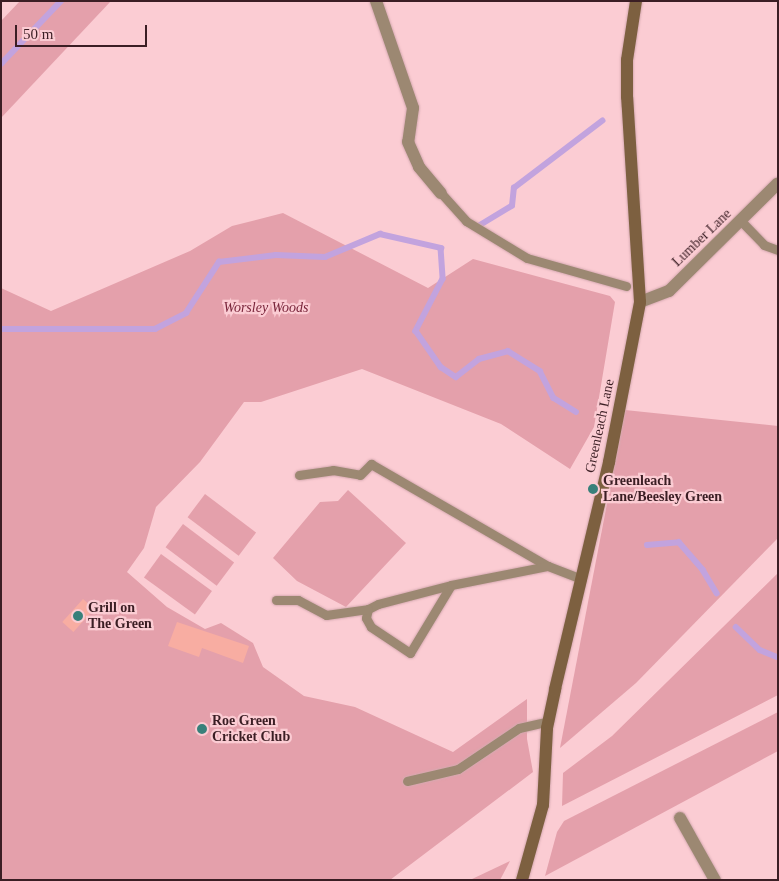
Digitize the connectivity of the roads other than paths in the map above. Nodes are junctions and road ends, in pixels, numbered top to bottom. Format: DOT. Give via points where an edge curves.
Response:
graph roads {
  1 [pos="376,1"];
  2 [pos="636,1"];
  3 [pos="778,183"];
  4 [pos="441,193"];
  5 [pos="741,221"];
  6 [pos="778,250"];
  7 [pos="626,286"];
  8 [pos="640,302"];
  9 [pos="299,475"];
  10 [pos="548,566"];
  11 [pos="580,578"];
  12 [pos="451,585"];
  13 [pos="276,600"];
  14 [pos="368,609"];
  15 [pos="548,725"];
  16 [pos="406,780"];
  17 [pos="680,818"];
  18 [pos="522,879"];
  19 [pos="715,880"];
  1 -- 4 [label="street" via="413,108 408,142 419,167"];
  2 -- 8 [label="street, Greenleach Lane" via="627,97"];
  3 -- 5 [label="street, Lumber Lane"];
  4 -- 7 [label="lane" via="466,221 527,258"];
  5 -- 6 [label="lane" via="764,245"];
  5 -- 8 [label="street, Lumber Lane" via="669,292"];
  8 -- 11 [label="street, Greenleach Lane" via="609,462"];
  9 -- 10 [label="lane" via="333,470 360,475 371,464"];
  10 -- 11 [label="lane"];
  10 -- 12 [label="lane"];
  11 -- 15 [label="street, Greenleach Lane"];
  12 -- 14 [label="lane"];
  12 -- 14 [label="lane" via="410,653 371,627 366,618"];
  13 -- 14 [label="lane" via="304,602 326,615"];
  15 -- 16 [label="lane" via="519,728 458,769"];
  15 -- 18 [label="street, Greenleach Lane" via="543,804"];
  17 -- 19 [label="street"];
}
